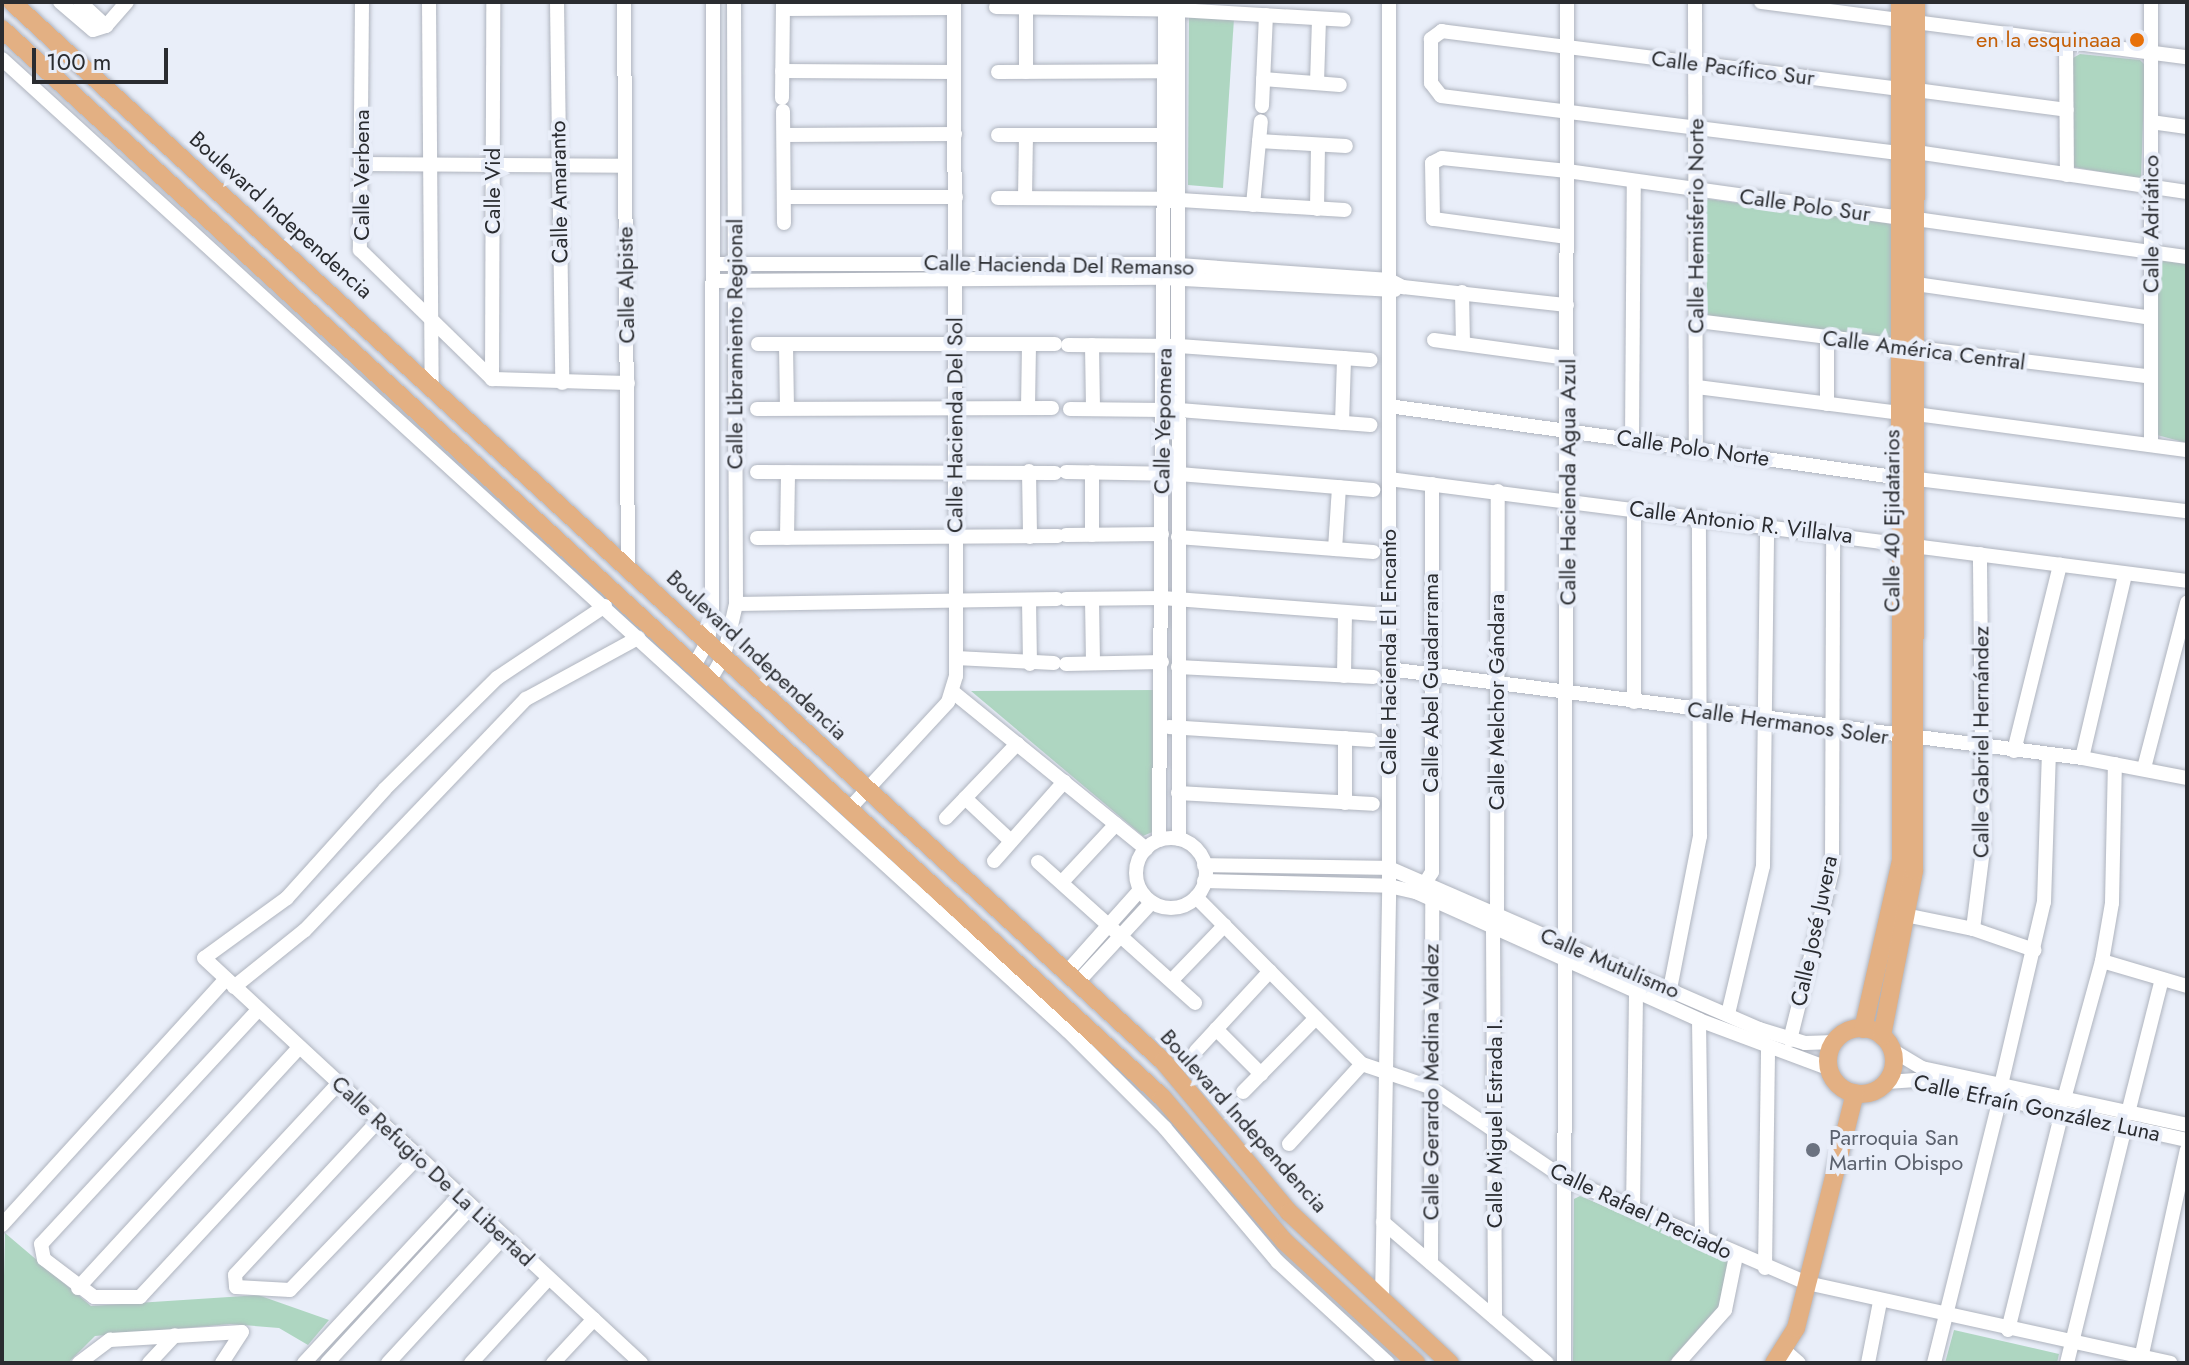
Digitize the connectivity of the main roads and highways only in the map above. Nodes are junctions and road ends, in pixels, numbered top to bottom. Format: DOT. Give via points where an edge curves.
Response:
graph roads {
  1 [pos="12,2"];
  2 [pos="1900,2"];
  3 [pos="1916,2"];
  4 [pos="1908,22"];
  5 [pos="2,29"];
  6 [pos="1908,218"];
  7 [pos="1908,348"];
  8 [pos="1908,739"];
  9 [pos="1888,959"];
  10 [pos="1863,1029"];
  11 [pos="1887,1043"];
  12 [pos="1855,1093"];
  13 [pos="1786,1359"];
  14 [pos="1416,1363"];
  15 [pos="1450,1363"];
  1 -- 15 [label="main road, Boulevard Independencia" via="1163,1061 1289,1212"];
  2 -- 4 [label="main road, Calle 40 Ejidatarios"];
  3 -- 4 [label="main road, Calle 40 Ejidatarios"];
  4 -- 6 [label="main road, Calle 40 Ejidatarios"];
  5 -- 14 [label="main road, Boulevard Independencia" via="850,808 911,877 1162,1097 1284,1241"];
  6 -- 7 [label="main road, Calle 40 Ejidatarios"];
  6 -- 7 [label="main road, Calle 40 Ejidatarios" via="1916,284"];
  7 -- 8 [label="main road, Calle 40 Ejidatarios"];
  8 -- 9 [label="main road, Calle 40 Ejidatarios" via="1900,877"];
  8 -- 9 [label="main road, Calle 40 Ejidatarios" via="1914,871"];
  9 -- 10 [label="main road, Calle 40 Ejidatarios"];
  9 -- 11 [label="main road, Calle 40 Ejidatarios"];
  10 -- 11 [label="main road"];
  10 -- 12 [label="main road" via="1850,1030 1835,1042 1830,1069 1837,1083"];
  11 -- 12 [label="main road" via="1887,1082 1872,1092"];
  12 -- 13 [label="main road"];
}
